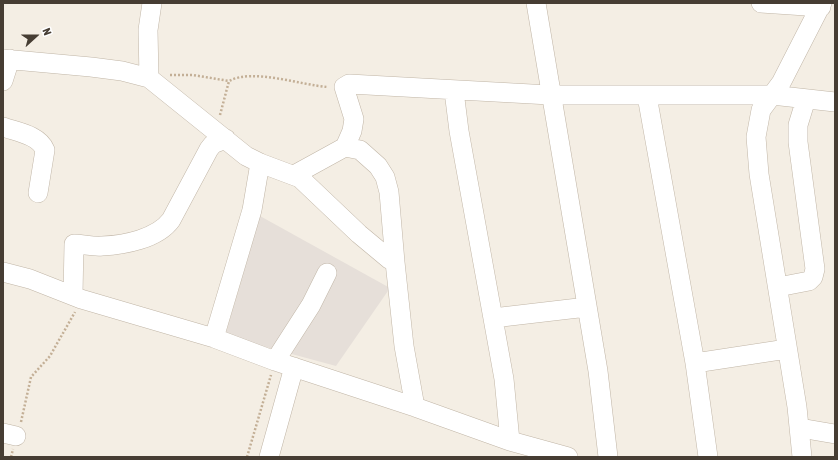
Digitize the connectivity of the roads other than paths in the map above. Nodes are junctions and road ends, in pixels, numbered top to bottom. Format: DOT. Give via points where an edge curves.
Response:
graph roads {
  1 [pos="152,3"];
  2 [pos="536,3"];
  3 [pos="761,3"];
  4 [pos="822,5"];
  5 [pos="6,59"];
  6 [pos="149,78"];
  7 [pos="3,81"];
  8 [pos="454,91"];
  9 [pos="772,95"];
  10 [pos="550,96"];
  11 [pos="647,96"];
  12 [pos="806,99"];
  13 [pos="835,102"];
  14 [pos="3,127"];
  15 [pos="221,135"];
  16 [pos="345,147"];
  17 [pos="260,163"];
  18 [pos="294,175"];
  19 [pos="38,193"];
  20 [pos="395,262"];
  21 [pos="3,272"];
  22 [pos="327,272"];
  23 [pos="778,287"];
  24 [pos="77,297"];
  25 [pos="587,307"];
  26 [pos="493,318"];
  27 [pos="214,338"];
  28 [pos="787,349"];
  29 [pos="275,361"];
  30 [pos="695,363"];
  31 [pos="294,368"];
  32 [pos="415,407"];
  33 [pos="800,428"];
  34 [pos="835,434"];
  35 [pos="510,441"];
  36 [pos="269,457"];
  37 [pos="568,457"];
  38 [pos="608,457"];
  39 [pos="708,457"];
  40 [pos="802,457"];
  1 -- 6 [label="street" via="148,30"];
  2 -- 10 [label="street"];
  3 -- 4 [label="street"];
  4 -- 9 [label="street" via="782,83"];
  5 -- 6 [label="street" via="122,71"];
  5 -- 7 [label="street"];
  6 -- 15 [label="street"];
  8 -- 10 [label="street"];
  8 -- 16 [label="street" via="348,84 344,87 354,119"];
  8 -- 26 [label="street"];
  9 -- 11 [label="street"];
  9 -- 12 [label="street"];
  9 -- 23 [label="street" via="761,110 756,137 759,174"];
  10 -- 11 [label="street"];
  10 -- 25 [label="street"];
  11 -- 30 [label="street"];
  12 -- 13 [label="street"];
  12 -- 23 [label="street" via="798,125 798,142 815,269 809,281"];
  14 -- 19 [label="street" via="43,144 45,150"];
  15 -- 17 [label="street" via="246,156"];
  15 -- 24 [label="street" via="212,144 171,220 164,227 140,239 123,243 101,246 74,244"];
  16 -- 18 [label="street"];
  16 -- 20 [label="street" via="360,150 378,166 385,177"];
  17 -- 18 [label="street"];
  17 -- 27 [label="street" via="252,210"];
  18 -- 20 [label="street" via="305,182 359,234"];
  20 -- 32 [label="street" via="404,346"];
  21 -- 24 [label="street" via="30,279"];
  22 -- 29 [label="street" via="311,305"];
  23 -- 28 [label="street"];
  24 -- 27 [label="street"];
  25 -- 26 [label="street"];
  25 -- 38 [label="street" via="606,424"];
  26 -- 35 [label="street" via="504,379"];
  27 -- 29 [label="street"];
  28 -- 30 [label="street"];
  28 -- 33 [label="street"];
  29 -- 31 [label="street"];
  30 -- 39 [label="street"];
  31 -- 32 [label="street"];
  31 -- 36 [label="street"];
  32 -- 35 [label="street"];
  33 -- 34 [label="street"];
  33 -- 40 [label="street"];
  35 -- 37 [label="street"];
}
